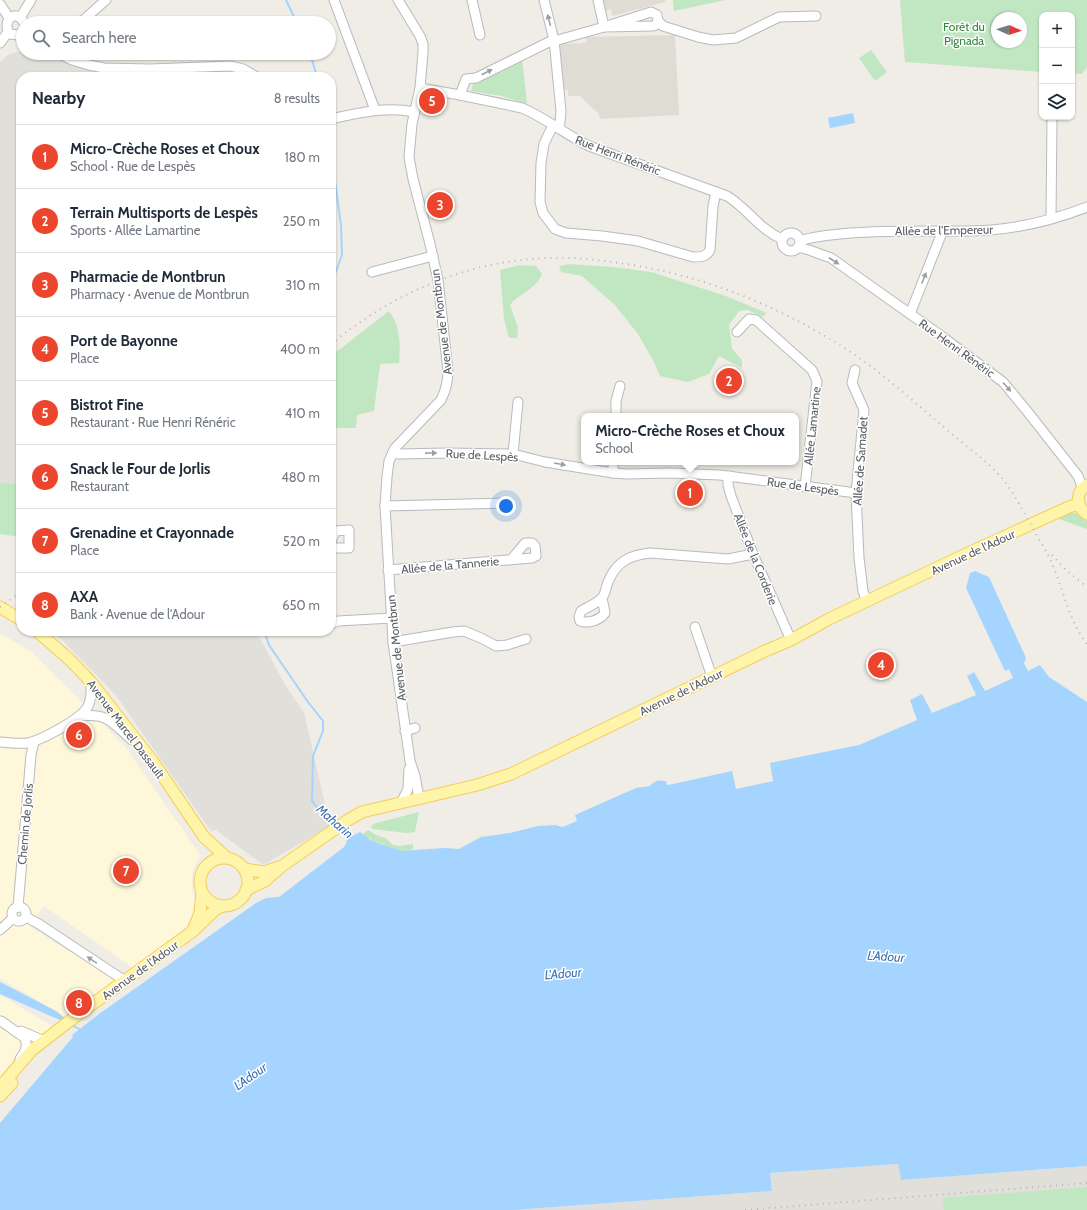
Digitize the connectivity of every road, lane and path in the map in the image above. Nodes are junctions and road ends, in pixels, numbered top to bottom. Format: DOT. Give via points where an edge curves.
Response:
graph roads {
  1 [pos="31,0"];
  2 [pos="106,0"];
  3 [pos="334,0"];
  4 [pos="400,0"];
  5 [pos="472,0"];
  6 [pos="544,0"];
  7 [pos="598,0"];
  8 [pos="0,4"];
  9 [pos="24,16"];
  10 [pos="88,16"];
  11 [pos="816,16"];
  12 [pos="16,17"];
  13 [pos="9,18"];
  14 [pos="604,27"];
  15 [pos="8,32"];
  16 [pos="16,34"];
  17 [pos="480,35"];
  18 [pos="554,40"];
  19 [pos="0,43"];
  20 [pos="72,60"];
  21 [pos="249,72"];
  22 [pos="420,88"];
  23 [pos="460,95"];
  24 [pos="375,110"];
  25 [pos="414,112"];
  26 [pos="336,118"];
  27 [pos="1052,120"];
  28 [pos="555,127"];
  29 [pos="716,192"];
  30 [pos="1087,207"];
  31 [pos="1051,218"];
  32 [pos="943,230"];
  33 [pos="782,239"];
  34 [pos="799,244"];
  35 [pos="433,256"];
  36 [pos="372,272"];
  37 [pos="910,314"];
  38 [pos="737,332"];
  39 [pos="855,370"];
  40 [pos="620,386"];
  41 [pos="518,402"];
  42 [pos="616,413"];
  43 [pos="393,452"];
  44 [pos="513,454"];
  45 [pos="581,464"];
  46 [pos="613,465"];
  47 [pos="593,466"];
  48 [pos="613,473"];
  49 [pos="730,476"];
  50 [pos="1085,486"];
  51 [pos="805,487"];
  52 [pos="856,493"];
  53 [pos="508,502"];
  54 [pos="1079,504"];
  55 [pos="385,506"];
  56 [pos="1087,514"];
  57 [pos="336,531"];
  58 [pos="336,548"];
  59 [pos="753,554"];
  60 [pos="512,560"];
  61 [pos="388,570"];
  62 [pos="602,598"];
  63 [pos="867,602"];
  64 [pos="0,608"];
  65 [pos="16,617"];
  66 [pos="392,618"];
  67 [pos="336,622"];
  68 [pos="695,628"];
  69 [pos="43,636"];
  70 [pos="526,639"];
  71 [pos="791,640"];
  72 [pos="393,642"];
  73 [pos="712,677"];
  74 [pos="91,682"];
  75 [pos="107,702"];
  76 [pos="88,707"];
  77 [pos="80,716"];
  78 [pos="415,728"];
  79 [pos="405,732"];
  80 [pos="0,742"];
  81 [pos="34,742"];
  82 [pos="142,748"];
  83 [pos="410,761"];
  84 [pos="419,798"];
  85 [pos="401,803"];
  86 [pos="204,837"];
  87 [pos="226,858"];
  88 [pos="208,863"];
  89 [pos="282,866"];
  90 [pos="245,869"];
  91 [pos="246,890"];
  92 [pos="202,893"];
  93 [pos="223,906"];
  94 [pos="18,907"];
  95 [pos="26,917"];
  96 [pos="13,918"];
  97 [pos="0,930"];
  98 [pos="193,931"];
  99 [pos="125,981"];
  100 [pos="0,1020"];
  101 [pos="44,1041"];
  102 [pos="2,1085"];
  103 [pos="0,1096"];
  1 -- 9 [label="street"];
  2 -- 10 [label="street"];
  3 -- 24 [label="street"];
  4 -- 22 [label="street, Avenue de Montbrun" via="422,44"];
  5 -- 17 [label="street"];
  18 -- 6 [label="street, one-way"];
  7 -- 14 [label="street"];
  8 -- 13 [label="street"];
  11 -- 14 [label="street" via="779,17 736,38 713,40 664,26 658,21 657,15 651,12"];
  12 -- 13 [label="street"];
  13 -- 15 [label="street" via="6,26"];
  14 -- 18 [label="street"];
  15 -- 16 [label="street"];
  15 -- 19 [label="street"];
  23 -- 18 [label="street, one-way" via="466,79 476,78"];
  18 -- 28 [label="street" via="561,111 560,123"];
  20 -- 21 [label="street" via="104,68 230,66"];
  22 -- 23 [label="street, Rue Henri Rénéric"];
  22 -- 25 [label="street, Avenue de Montbrun"];
  23 -- 28 [label="street, Rue Henri Rénéric" via="522,108"];
  24 -- 25 [label="street" via="397,109"];
  24 -- 26 [label="street"];
  25 -- 35 [label="street, Avenue de Montbrun" via="409,157"];
  27 -- 31 [label="street"];
  28 -- 29 [label="street, Rue Henri Rénéric" via="589,146"];
  28 -- 29 [label="street" via="544,144 540,202 542,213 555,229 566,233 638,241 693,257 702,257 710,250"];
  29 -- 33 [label="street, Rue Henri Rénéric" via="734,200 765,230"];
  30 -- 31 [label="street, Allée de l'Empereur"];
  31 -- 32 [label="street, Allée de l'Empereur" via="999,229"];
  32 -- 34 [label="street, Allée de l'Empereur" via="819,235"];
  37 -- 32 [label="street, one-way"];
  33 -- 34 [label="street" via="786,234 792,233 797,236"];
  33 -- 34 [label="street" via="785,250 791,251"];
  34 -- 37 [label="street, Rue Henri Rénéric, one-way" via="830,258"];
  35 -- 36 [label="street"];
  35 -- 43 [label="street, Avenue de Montbrun" via="448,371 446,391 441,400"];
  37 -- 50 [label="street, Rue Henri Rénéric, one-way" via="1003,382"];
  38 -- 51 [label="street, Allée Lamartine" via="748,319 756,320 812,370 817,381"];
  39 -- 52 [label="street, Allée de Samadet" via="852,383 864,410"];
  40 -- 42 [label="street"];
  41 -- 44 [label="street"];
  43 -- 44 [label="street, Rue de Lespès, one-way"];
  43 -- 55 [label="street, Avenue de Montbrun" via="388,467"];
  44 -- 45 [label="street, Rue de Lespès, one-way"];
  46 -- 48 [label="street"];
  47 -- 48 [label="street, Rue de Lespès"];
  48 -- 49 [label="street, Rue de Lespès"];
  49 -- 51 [label="street, Rue de Lespès"];
  49 -- 59 [label="street, Allée de la Corderie" via="730,490"];
  50 -- 54 [label="main road" via="1078,496"];
  51 -- 52 [label="street, Rue de Lespès"];
  52 -- 63 [label="street, Allée de Samadet" via="859,558"];
  53 -- 55 [label="street"];
  54 -- 56 [label="main road"];
  54 -- 63 [label="main road, Avenue de l'Adour"];
  55 -- 61 [label="street, Avenue de Montbrun"];
  57 -- 58 [label="street" via="349,530 350,548"];
  59 -- 62 [label="street" via="728,559 638,554 626,559 617,567"];
  59 -- 71 [label="street, Allée de la Corderie"];
  60 -- 61 [label="street, Allée de la Tannerie"];
  61 -- 66 [label="street, Avenue de Montbrun"];
  63 -- 71 [label="main road, Avenue de l'Adour"];
  64 -- 65 [label="main road"];
  66 -- 67 [label="street"];
  66 -- 72 [label="street, Avenue de Montbrun"];
  68 -- 73 [label="street"];
  69 -- 74 [label="main road, Avenue Marcel Dassault"];
  70 -- 72 [label="street" via="496,646 464,631"];
  71 -- 73 [label="main road, Avenue de l'Adour"];
  72 -- 79 [label="street, Avenue de Montbrun"];
  73 -- 84 [label="main road, Avenue de l'Adour" via="511,774 477,785"];
  74 -- 75 [label="main road, Avenue Marcel Dassault"];
  74 -- 76 [label="street"];
  75 -- 76 [label="street"];
  75 -- 82 [label="main road, Avenue Marcel Dassault"];
  76 -- 77 [label="street"];
  77 -- 81 [label="street"];
  77 -- 82 [label="street" via="102,716"];
  78 -- 79 [label="street"];
  79 -- 83 [label="street, Avenue de Montbrun"];
  80 -- 81 [label="street"];
  81 -- 94 [label="street, Chemin de Jorlis"];
  82 -- 86 [label="main road, Avenue Marcel Dassault"];
  83 -- 84 [label="street, Avenue de Montbrun"];
  83 -- 85 [label="street" via="408,789"];
  84 -- 85 [label="main road, Avenue de l'Adour"];
  85 -- 89 [label="main road, Avenue de l'Adour" via="362,812"];
  86 -- 87 [label="main road, Avenue Marcel Dassault"];
  86 -- 88 [label="main road, Avenue Marcel Dassault"];
  87 -- 88 [label="main road"];
  87 -- 90 [label="main road" via="236,861"];
  88 -- 92 [label="main road" via="201,874"];
  89 -- 90 [label="main road, Avenue de l'Adour" via="264,872"];
  89 -- 91 [label="main road, Avenue de l'Adour" via="265,881"];
  90 -- 91 [label="main road" via="248,880"];
  91 -- 93 [label="main road" via="238,901"];
  92 -- 93 [label="main road" via="211,902"];
  92 -- 98 [label="main road" via="200,913"];
  93 -- 98 [label="main road, Avenue de l'Adour" via="216,909"];
  94 -- 95 [label="street" via="25,910"];
  94 -- 96 [label="street" via="13,910"];
  95 -- 96 [label="street" via="20,922"];
  99 -- 95 [label="street, one-way"];
  96 -- 97 [label="street"];
  98 -- 99 [label="main road, Avenue de l'Adour"];
  99 -- 101 [label="main road, Avenue de l'Adour"];
  100 -- 101 [label="street"];
  100 -- 102 [label="street" via="27,1042 25,1051"];
  101 -- 102 [label="main road, Avenue de l'Adour" via="32,1050"];
  101 -- 103 [label="main road"];
}
